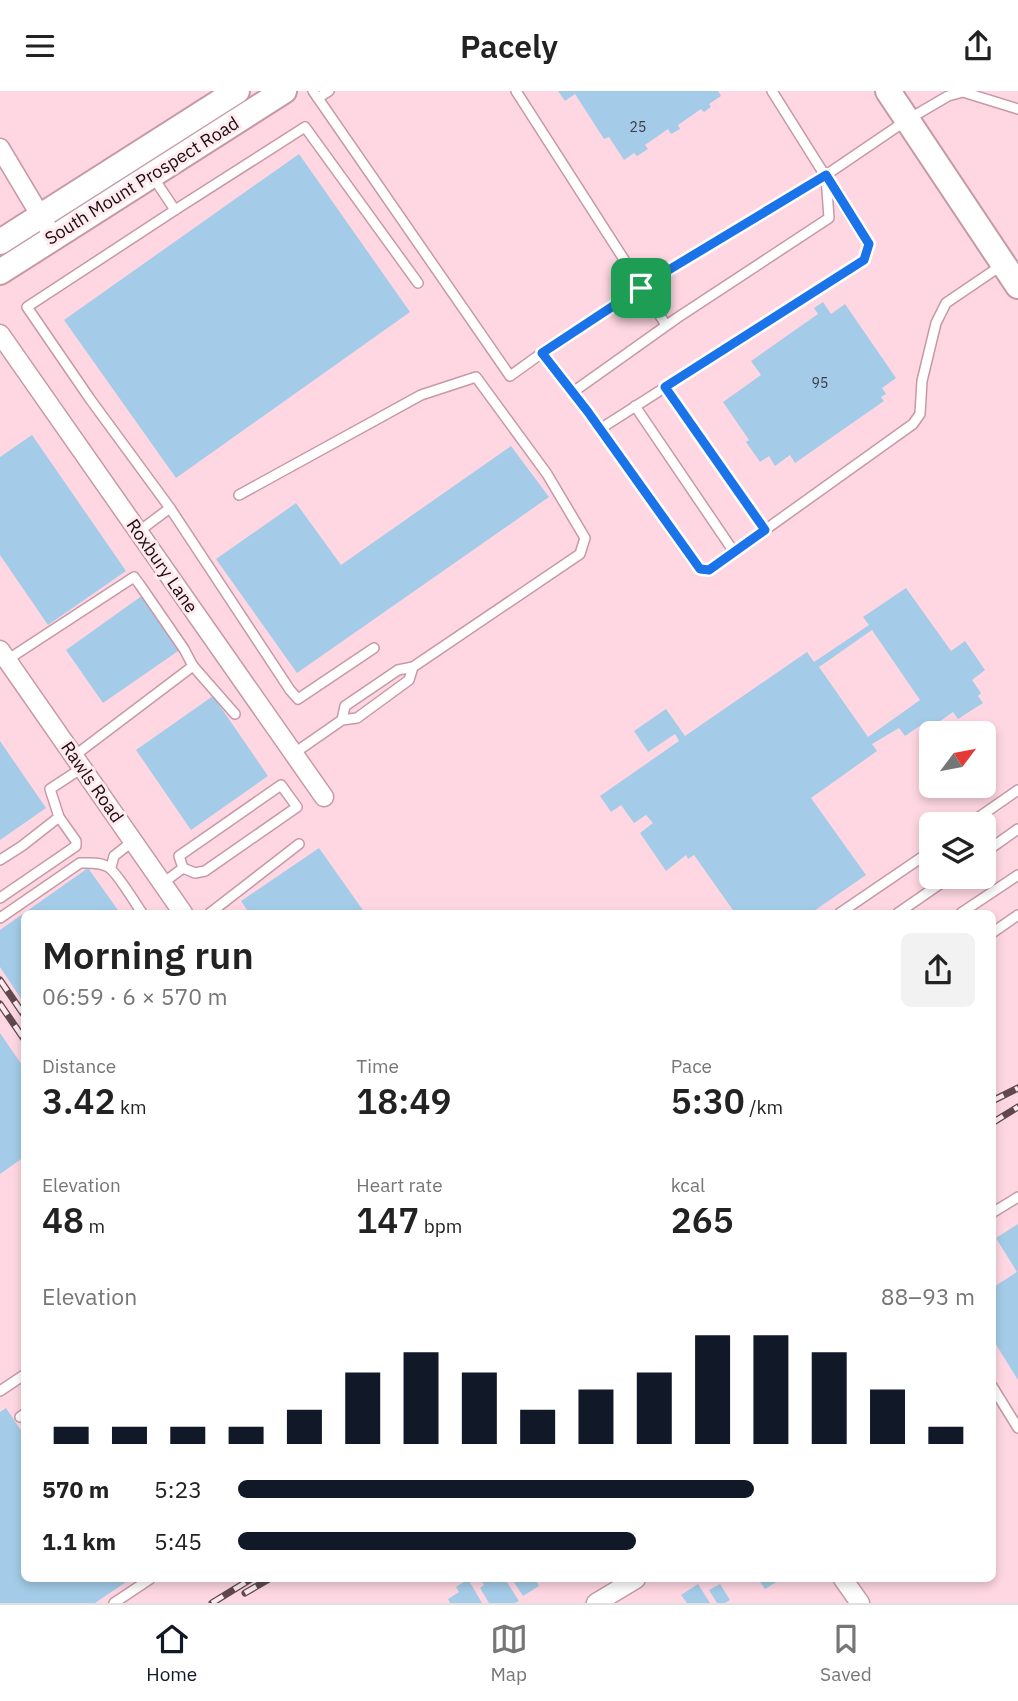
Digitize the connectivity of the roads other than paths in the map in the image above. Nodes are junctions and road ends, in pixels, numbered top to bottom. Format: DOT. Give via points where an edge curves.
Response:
graph roads {
  1 [pos="237,91"];
  2 [pos="284,91"];
  3 [pos="329,91"];
  4 [pos="516,91"];
  5 [pos="772,91"];
  6 [pos="888,91"];
  7 [pos="316,94"];
  8 [pos="1018,109"];
  9 [pos="907,120"];
  10 [pos="0,148"];
  11 [pos="152,175"];
  12 [pos="826,175"];
  13 [pos="175,210"];
  14 [pos="41,216"];
  15 [pos="53,237"];
  16 [pos="0,242"];
  17 [pos="1004,264"];
  18 [pos="0,272"];
  19 [pos="418,283"];
  20 [pos="1018,286"];
  21 [pos="641,288"];
  22 [pos="666,325"];
  23 [pos="0,334"];
  24 [pos="542,353"];
  25 [pos="665,387"];
  26 [pos="573,393"];
  27 [pos="635,406"];
  28 [pos="600,429"];
  29 [pos="239,495"];
  30 [pos="170,508"];
  31 [pos="765,530"];
  32 [pos="138,532"];
  33 [pos="734,552"];
  34 [pos="374,648"];
  35 [pos="3,655"];
  36 [pos="193,666"];
  37 [pos="413,667"];
  38 [pos="235,714"];
  39 [pos="342,720"];
  40 [pos="293,754"];
  41 [pos="78,762"];
  42 [pos="1018,790"];
  43 [pos="324,797"];
  44 [pos="986,812"];
  45 [pos="59,817"];
  46 [pos="1018,829"];
  47 [pos="133,841"];
  48 [pos="299,844"];
  49 [pos="996,845"];
  50 [pos="919,859"];
  51 [pos="0,860"];
  52 [pos="110,867"];
  53 [pos="183,868"];
  54 [pos="1018,875"];
  55 [pos="163,883"];
  56 [pos="933,889"];
  57 [pos="0,898"];
  58 [pos="140,910"];
  59 [pos="182,910"];
  60 [pos="214,910"];
  61 [pos="844,910"];
  62 [pos="902,910"];
  63 [pos="966,910"];
  64 [pos="1018,915"];
  65 [pos="0,918"];
  66 [pos="996,930"];
  67 [pos="1018,1196"];
  68 [pos="996,1210"];
  69 [pos="21,1377"];
  70 [pos="0,1391"];
  71 [pos="996,1392"];
  72 [pos="1018,1428"];
  73 [pos="146,1582"];
  74 [pos="631,1582"];
  75 [pos="845,1582"];
  76 [pos="114,1603"];
  77 [pos="596,1603"];
  78 [pos="860,1603"];
  1 -- 14 [label="main road, South Mount Prospect Road"];
  2 -- 11 [label="main road, South Mount Prospect Road"];
  3 -- 7 [label="lane"];
  4 -- 21 [label="lane"];
  5 -- 12 [label="lane"];
  6 -- 9 [label="main road"];
  7 -- 24 [label="lane" via="510,376"];
  8 -- 9 [label="lane" via="962,92"];
  9 -- 12 [label="lane"];
  9 -- 17 [label="main road"];
  10 -- 14 [label="street"];
  11 -- 13 [label="lane"];
  11 -- 15 [label="main road, South Mount Prospect Road"];
  12 -- 21 [label="lane"];
  12 -- 22 [label="lane" via="829,218"];
  12 -- 25 [label="lane" via="869,244 864,260"];
  13 -- 19 [label="lane" via="305,127"];
  13 -- 30 [label="lane" via="27,307"];
  14 -- 15 [label="street"];
  14 -- 16 [label="main road, South Mount Prospect Road"];
  15 -- 18 [label="main road, South Mount Prospect Road"];
  17 -- 20 [label="main road"];
  17 -- 31 [label="lane" via="946,303 936,323 922,381 920,414 913,424"];
  21 -- 22 [label="lane"];
  21 -- 24 [label="lane"];
  22 -- 26 [label="lane"];
  23 -- 32 [label="street, Roxbury Lane"];
  24 -- 26 [label="lane"];
  25 -- 27 [label="lane"];
  25 -- 31 [label="lane"];
  26 -- 28 [label="lane"];
  27 -- 28 [label="lane"];
  27 -- 33 [label="lane"];
  28 -- 33 [label="lane" via="700,569 709,570"];
  29 -- 37 [label="lane" via="421,395 476,377 547,474 585,538 580,554"];
  30 -- 32 [label="lane"];
  30 -- 34 [label="lane" via="298,699"];
  31 -- 33 [label="lane"];
  32 -- 40 [label="street, Roxbury Lane"];
  35 -- 36 [label="lane" via="134,577"];
  35 -- 41 [label="street, Rawls Road"];
  36 -- 38 [label="lane"];
  36 -- 41 [label="lane"];
  37 -- 39 [label="lane" via="409,680 357,718"];
  37 -- 39 [label="lane" via="398,670 345,706"];
  39 -- 40 [label="lane"];
  40 -- 43 [label="street, Roxbury Lane"];
  41 -- 45 [label="lane" via="50,789"];
  41 -- 47 [label="street, Rawls Road"];
  42 -- 44 [label="lane"];
  45 -- 51 [label="lane"];
  45 -- 57 [label="lane" via="76,846"];
  46 -- 49 [label="lane"];
  47 -- 52 [label="lane" via="114,856"];
  47 -- 55 [label="street, Rawls Road"];
  48 -- 60 [label="lane"];
  50 -- 61 [label="lane"];
  52 -- 58 [label="lane"];
  52 -- 65 [label="lane" via="80,863"];
  53 -- 53 [label="lane" via="179,856 281,785 297,807 205,871"];
  53 -- 55 [label="lane"];
  54 -- 63 [label="lane"];
  55 -- 59 [label="street, Rawls Road"];
  56 -- 62 [label="lane"];
  64 -- 66 [label="lane"];
  67 -- 68 [label="lane"];
  69 -- 70 [label="lane"];
  71 -- 72 [label="lane"];
  73 -- 76 [label="lane"];
  74 -- 77 [label="street"];
  75 -- 78 [label="street"];
}
